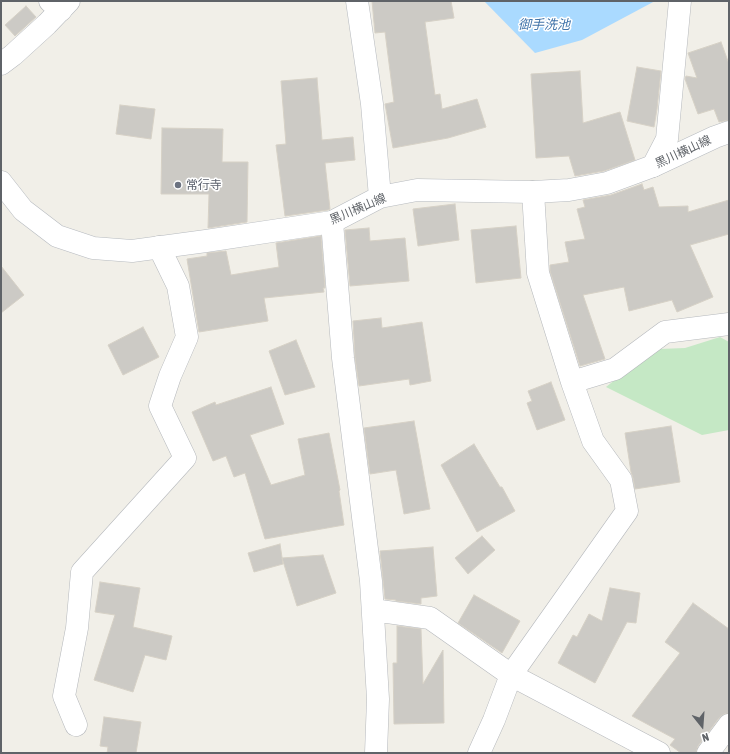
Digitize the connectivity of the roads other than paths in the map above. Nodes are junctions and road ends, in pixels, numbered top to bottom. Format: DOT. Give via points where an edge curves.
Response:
graph roads {
  1 [pos="357,1"];
  2 [pos="680,1"];
  3 [pos="60,4"];
  4 [pos="1,64"];
  5 [pos="729,132"];
  6 [pos="653,166"];
  7 [pos="1,182"];
  8 [pos="533,192"];
  9 [pos="380,198"];
  10 [pos="332,222"];
  11 [pos="159,247"];
  12 [pos="729,324"];
  13 [pos="572,382"];
  14 [pos="373,610"];
  15 [pos="511,676"];
  16 [pos="76,725"];
  17 [pos="729,725"];
  18 [pos="376,753"];
  19 [pos="479,753"];
  20 [pos="659,753"];
  21 [pos="708,753"];
  1 -- 9 [label="street" via="372,104"];
  2 -- 6 [label="street" via="667,139"];
  3 -- 4 [label="street" via="47,24"];
  5 -- 6 [label="street, 黒川横山線"];
  6 -- 8 [label="street, 黒川横山線" via="607,183 570,190"];
  7 -- 11 [label="street, 黒川横山線" via="23,210 57,236 93,248 132,251"];
  8 -- 9 [label="street, 黒川横山線" via="417,190"];
  8 -- 13 [label="street" via="538,273"];
  9 -- 10 [label="street, 黒川横山線"];
  10 -- 11 [label="street, 黒川横山線"];
  10 -- 14 [label="street" via="344,358"];
  11 -- 16 [label="street" via="178,286 187,338 160,406 185,458 82,572 77,628 64,696"];
  12 -- 13 [label="street" via="665,332 615,369"];
  13 -- 15 [label="street" via="593,441 621,480 627,511"];
  14 -- 15 [label="street" via="430,618"];
  14 -- 18 [label="street" via="378,699"];
  15 -- 19 [label="street"];
  15 -- 20 [label="street"];
  17 -- 21 [label="street"];
}
